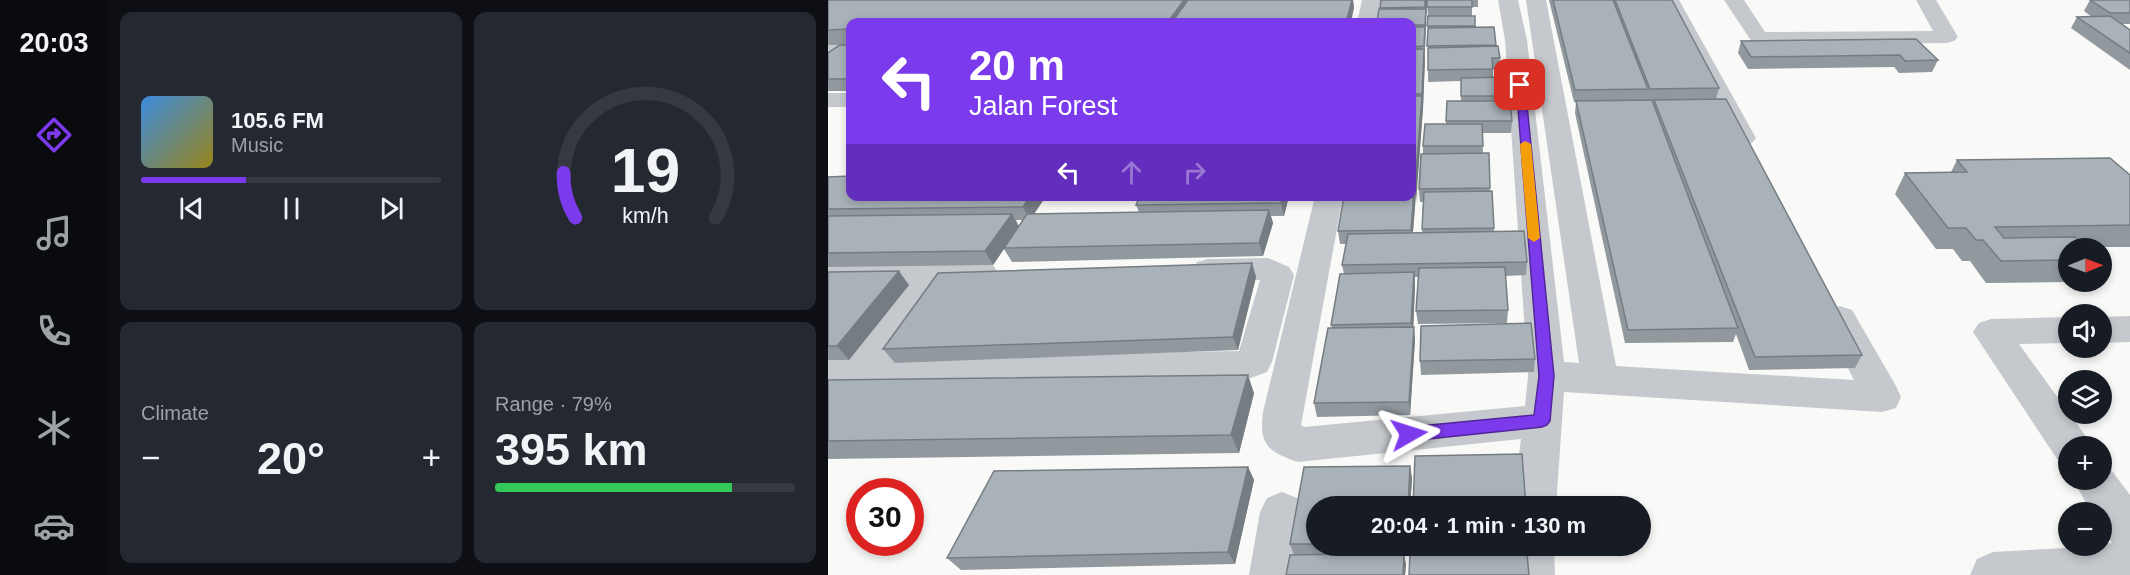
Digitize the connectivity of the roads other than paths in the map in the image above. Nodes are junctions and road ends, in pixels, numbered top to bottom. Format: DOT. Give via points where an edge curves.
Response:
graph roads {
  1 [pos="1372,0"];
  2 [pos="1508,0"];
  3 [pos="1536,0"];
  4 [pos="1669,0"];
  5 [pos="1734,0"];
  6 [pos="1926,0"];
  7 [pos="1368,18"];
  8 [pos="828,48"];
  9 [pos="846,48"];
  10 [pos="828,100"];
  11 [pos="846,100"];
  12 [pos="1759,167"];
  13 [pos="1328,201"];
  14 [pos="1173,270"];
  15 [pos="1007,272"];
  16 [pos="936,273"];
  17 [pos="828,274"];
  18 [pos="1826,292"];
  19 [pos="2130,329"];
  20 [pos="2058,330"];
  21 [pos="2112,330"];
  22 [pos="843,373"];
  23 [pos="1547,376"];
  24 [pos="1600,379"];
  25 [pos="1542,421"];
  26 [pos="2063,436"];
  27 [pos="2101,490"];
  28 [pos="1535,496"];
  29 [pos="1282,512"];
  30 [pos="2130,531"];
  31 [pos="1531,556"];
  32 [pos="2130,564"];
  33 [pos="1272,575"];
  34 [pos="1532,575"];
  35 [pos="1993,575"];
  1 -- 7 [label="street"];
  2 -- 23 [label="street" via="1516,40"];
  3 -- 24 [label="street"];
  4 -- 12 [label="street"];
  5 -- 6 [label="street" via="1759,38 1947,37"];
  8 -- 9 [label="street"];
  10 -- 11 [label="street"];
  13 -- 25 [label="street" via="1280,433 1298,445"];
  14 -- 22 [label="street" via="1268,269 1278,275 1254,362 1240,367"];
  15 -- 16 [label="street"];
  16 -- 17 [label="street"];
  16 -- 22 [label="street"];
  18 -- 24 [label="street" via="1882,397"];
  19 -- 21 [label="street"];
  20 -- 26 [label="street" via="1991,332"];
  23 -- 24 [label="street"];
  23 -- 25 [label="street"];
  25 -- 28 [label="street"];
  27 -- 30 [label="street"];
  29 -- 33 [label="street"];
  31 -- 34 [label="street"];
  32 -- 35 [label="street"];
}
